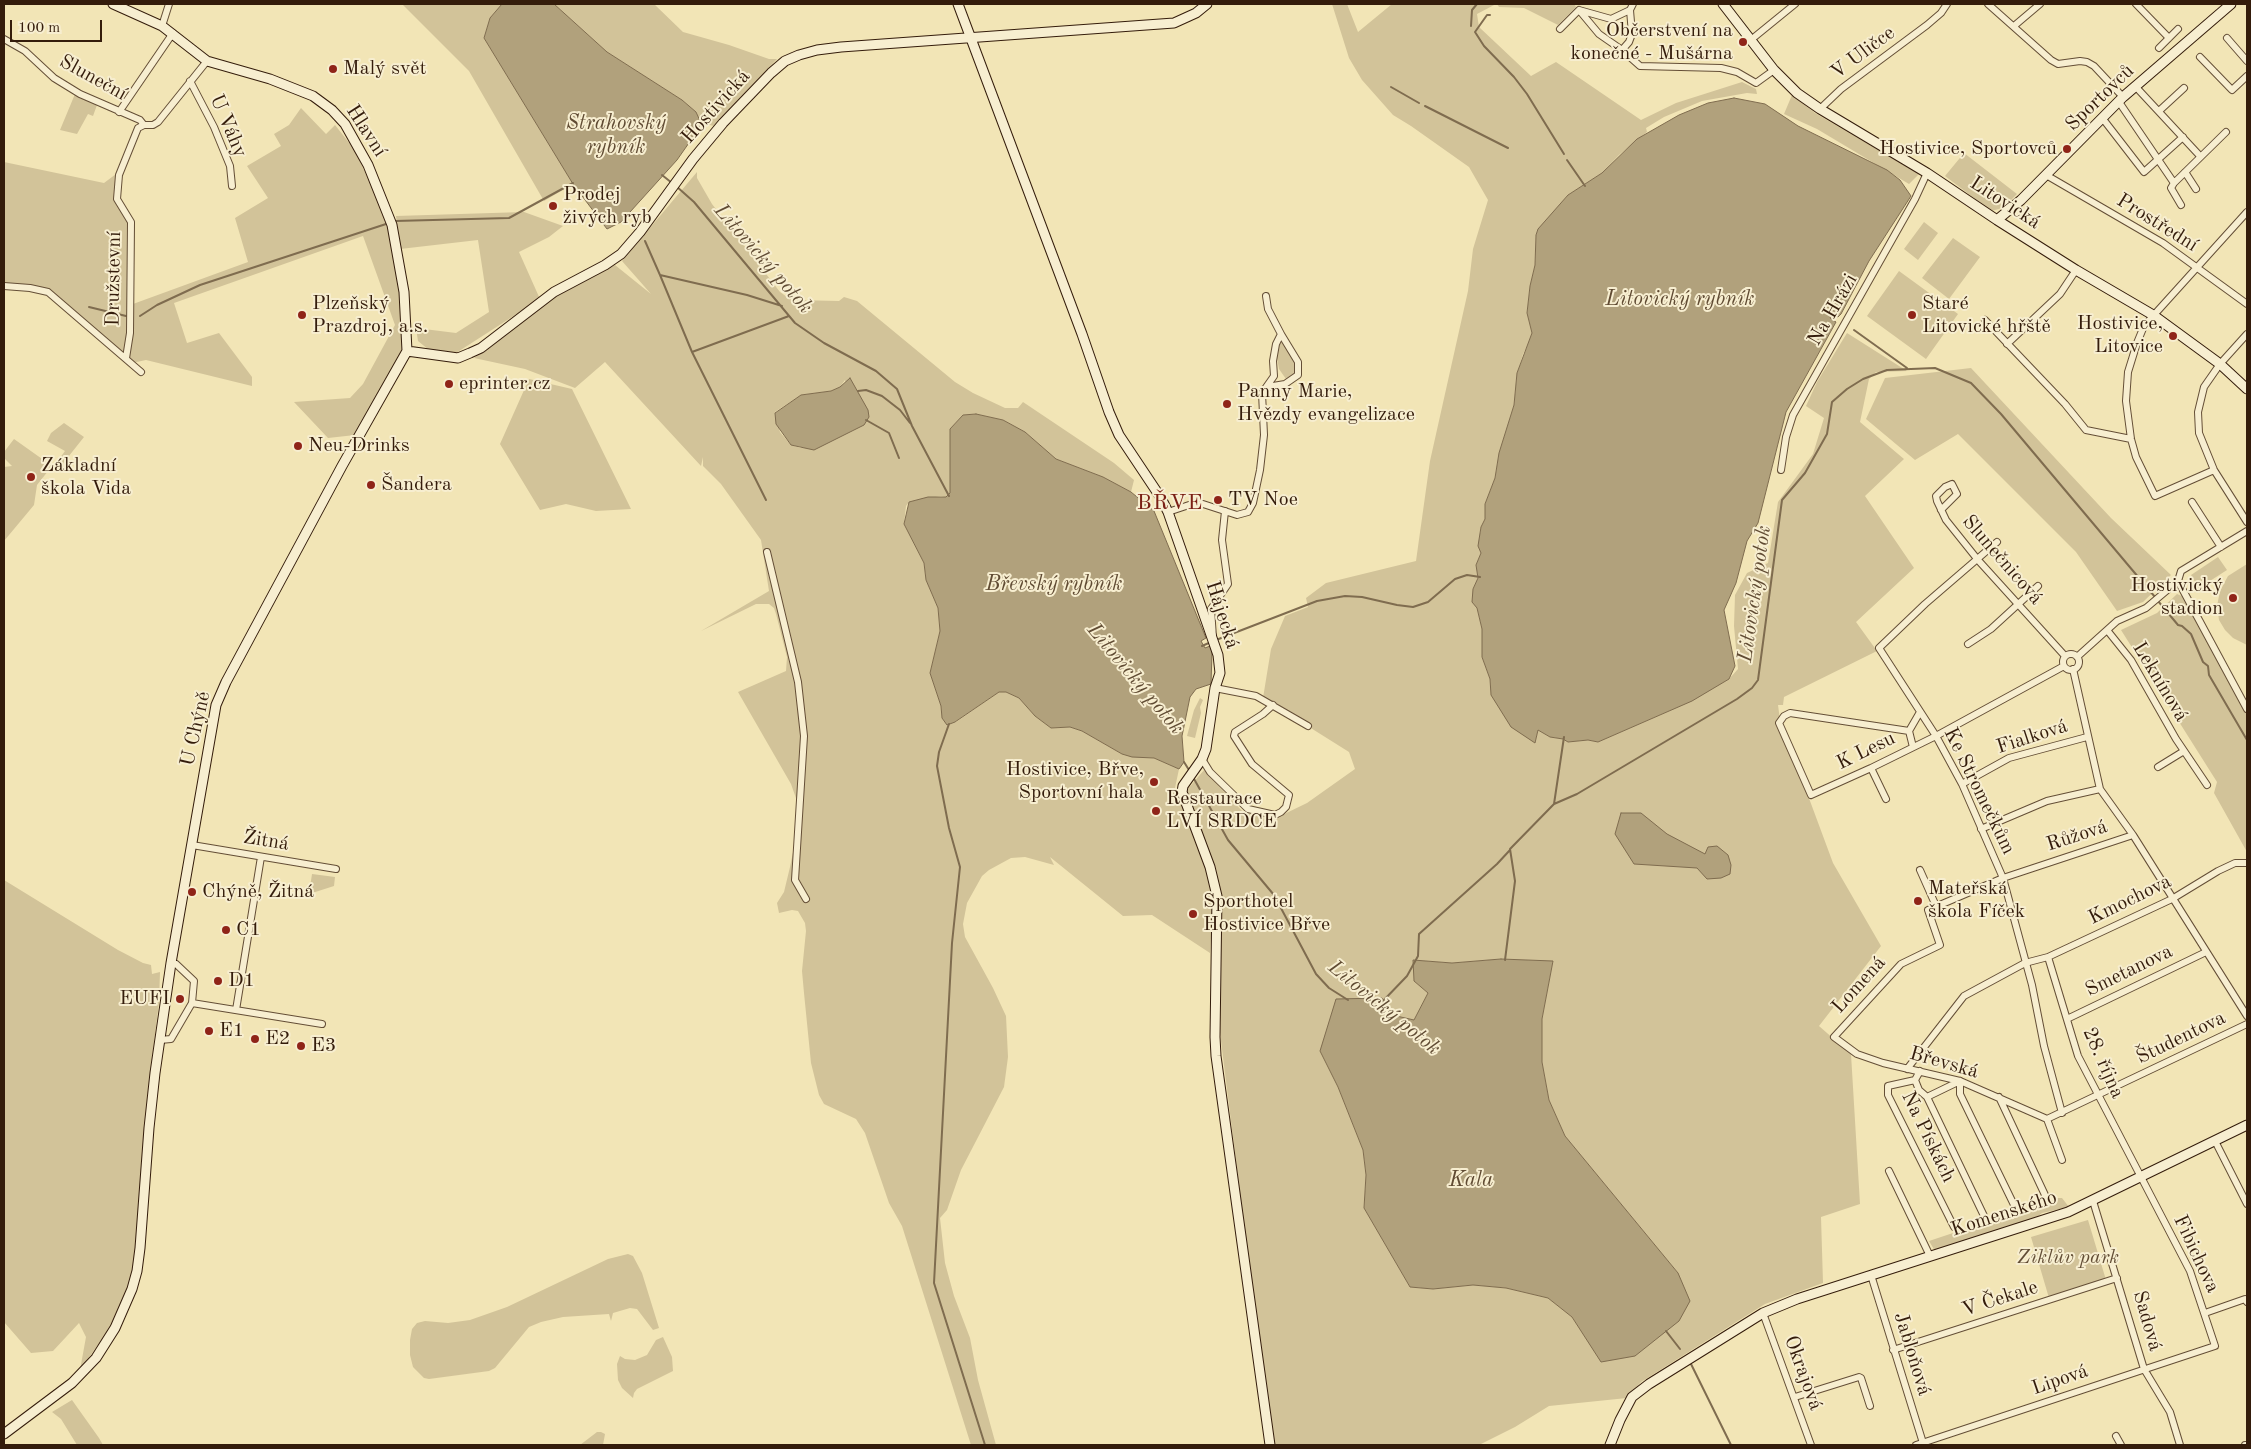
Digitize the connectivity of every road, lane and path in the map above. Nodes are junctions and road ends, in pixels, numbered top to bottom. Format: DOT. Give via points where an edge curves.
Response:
graph roads {
  1 [pos="113,4"];
  2 [pos="169,4"];
  3 [pos="958,4"];
  4 [pos="1207,4"];
  5 [pos="1723,4"];
  6 [pos="1795,4"];
  7 [pos="1947,4"];
  8 [pos="1988,4"];
  9 [pos="2040,4"];
  10 [pos="2136,4"];
  11 [pos="2231,4"];
  12 [pos="1632,7"];
  13 [pos="1579,10"];
  14 [pos="162,26"];
  15 [pos="2014,26"];
  16 [pos="1560,29"];
  17 [pos="2178,29"];
  18 [pos="173,33"];
  19 [pos="970,38"];
  20 [pos="2169,38"];
  21 [pos="2227,38"];
  22 [pos="4,39"];
  23 [pos="1752,39"];
  24 [pos="2159,48"];
  25 [pos="1622,50"];
  26 [pos="2200,57"];
  27 [pos="207,61"];
  28 [pos="2247,61"];
  29 [pos="1774,70"];
  30 [pos="2247,76"];
  31 [pos="190,81"];
  32 [pos="2135,86"];
  33 [pos="2184,88"];
  34 [pos="2121,100"];
  35 [pos="1820,109"];
  36 [pos="2159,111"];
  37 [pos="119,112"];
  38 [pos="2103,119"];
  39 [pos="144,124"];
  40 [pos="2226,132"];
  41 [pos="2183,137"];
  42 [pos="2200,156"];
  43 [pos="2159,160"];
  44 [pos="2184,172"];
  45 [pos="1927,173"];
  46 [pos="2046,175"];
  47 [pos="2174,184"];
  48 [pos="232,186"];
  49 [pos="2196,189"];
  50 [pos="2182,205"];
  51 [pos="2247,212"];
  52 [pos="1997,220"];
  53 [pos="2197,267"];
  54 [pos="2076,270"];
  55 [pos="4,286"];
  56 [pos="1266,296"];
  57 [pos="2247,304"];
  58 [pos="2153,315"];
  59 [pos="1985,320"];
  60 [pos="1282,334"];
  61 [pos="2247,334"];
  62 [pos="2007,344"];
  63 [pos="407,351"];
  64 [pos="126,358"];
  65 [pos="2220,364"];
  66 [pos="141,372"];
  67 [pos="1267,387"];
  68 [pos="2247,389"];
  69 [pos="2131,439"];
  70 [pos="1782,470"];
  71 [pos="2214,470"];
  72 [pos="2192,502"];
  73 [pos="1941,510"];
  74 [pos="1168,512"];
  75 [pos="1225,512"];
  76 [pos="2247,522"];
  77 [pos="2247,531"];
  78 [pos="1997,542"];
  79 [pos="2221,547"];
  80 [pos="767,552"];
  81 [pos="1978,560"];
  82 [pos="2178,581"];
  83 [pos="2038,586"];
  84 [pos="2019,605"];
  85 [pos="2107,630"];
  86 [pos="1213,638"];
  87 [pos="1968,644"];
  88 [pos="2065,656"];
  89 [pos="2077,657"];
  90 [pos="2064,666"];
  91 [pos="2073,670"];
  92 [pos="1215,688"];
  93 [pos="1273,705"];
  94 [pos="2247,708"];
  95 [pos="1920,712"];
  96 [pos="1308,726"];
  97 [pos="1909,730"];
  98 [pos="1936,736"];
  99 [pos="2087,737"];
  100 [pos="1913,747"];
  101 [pos="2184,752"];
  102 [pos="1202,759"];
  103 [pos="2158,767"];
  104 [pos="1871,768"];
  105 [pos="1962,784"];
  106 [pos="2207,784"];
  107 [pos="2100,789"];
  108 [pos="1886,798"];
  109 [pos="1981,829"];
  110 [pos="2132,835"];
  111 [pos="192,845"];
  112 [pos="262,857"];
  113 [pos="2247,863"];
  114 [pos="336,869"];
  115 [pos="1920,870"];
  116 [pos="2003,878"];
  117 [pos="806,899"];
  118 [pos="2172,899"];
  119 [pos="1936,906"];
  120 [pos="2206,952"];
  121 [pos="2048,957"];
  122 [pos="171,963"];
  123 [pos="2025,963"];
  124 [pos="192,1002"];
  125 [pos="236,1010"];
  126 [pos="2247,1016"];
  127 [pos="2067,1019"];
  128 [pos="322,1024"];
  129 [pos="2247,1024"];
  130 [pos="1834,1037"];
  131 [pos="160,1040"];
  132 [pos="1907,1069"];
  133 [pos="1920,1071"];
  134 [pos="1915,1080"];
  135 [pos="1960,1081"];
  136 [pos="2098,1095"];
  137 [pos="1927,1097"];
  138 [pos="1999,1097"];
  139 [pos="2062,1113"];
  140 [pos="2047,1119"];
  141 [pos="2247,1126"];
  142 [pos="2215,1141"];
  143 [pos="2062,1160"];
  144 [pos="1889,1171"];
  145 [pos="2141,1178"];
  146 [pos="2045,1194"];
  147 [pos="2093,1201"];
  148 [pos="2247,1204"];
  149 [pos="2015,1207"];
  150 [pos="1985,1218"];
  151 [pos="1954,1227"];
  152 [pos="1930,1256"];
  153 [pos="1871,1275"];
  154 [pos="2117,1278"];
  155 [pos="2247,1302"];
  156 [pos="1762,1313"];
  157 [pos="2205,1313"];
  158 [pos="2215,1346"];
  159 [pos="1893,1350"];
  160 [pos="2144,1369"];
  161 [pos="1795,1397"];
  162 [pos="1870,1406"];
  163 [pos="4,1434"];
  164 [pos="2116,1436"];
  165 [pos="1919,1444"];
  166 [pos="1270,1445"];
  167 [pos="1610,1445"];
  168 [pos="1811,1445"];
  169 [pos="2121,1445"];
  170 [pos="2180,1445"];
  1 -- 14 [label="street, Hlavní"];
  2 -- 14 [label="street"];
  3 -- 19 [label="street, Hájecká"];
  4 -- 19 [label="street, Hostivická" via="1196,14 1174,23"];
  5 -- 23 [label="street, Litovická"];
  6 -- 23 [label="street"];
  7 -- 35 [label="street, V Uličce" via="1928,25 1841,89"];
  8 -- 15 [label="street"];
  9 -- 15 [label="street"];
  10 -- 20 [label="street"];
  11 -- 32 [label="street, Sportovců"];
  12 -- 13 [label="street" via="1611,19"];
  12 -- 25 [label="street" via="1632,34"];
  13 -- 16 [label="street"];
  13 -- 25 [label="street" via="1599,34"];
  14 -- 18 [label="street, Hlavní"];
  15 -- 34 [label="street" via="2058,64 2080,61 2094,66"];
  17 -- 20 [label="street"];
  18 -- 27 [label="street, Hlavní"];
  18 -- 37 [label="street"];
  19 -- 63 [label="street, Hostivická" via="817,50 786,61 723,123 621,254 554,292 470,353 458,358"];
  19 -- 74 [label="street, Hájecká" via="1114,424"];
  20 -- 24 [label="street"];
  21 -- 28 [label="street"];
  22 -- 37 [label="street, Sluneční" via="25,50 54,78"];
  23 -- 29 [label="street, Litovická"];
  25 -- 29 [label="street" via="1640,66 1721,68 1737,72 1756,83"];
  26 -- 30 [label="street" via="2232,90"];
  27 -- 31 [label="street"];
  27 -- 63 [label="street, Hlavní" via="270,79 310,95 345,124 368,165 392,225 404,292"];
  29 -- 35 [label="street, Litovická" via="1797,93"];
  31 -- 39 [label="street" via="158,122"];
  31 -- 48 [label="street, U Váhy" via="230,166"];
  32 -- 34 [label="street, Sportovců"];
  32 -- 36 [label="street"];
  33 -- 36 [label="street"];
  34 -- 38 [label="street, Sportovců"];
  34 -- 43 [label="street"];
  35 -- 45 [label="street, Litovická"];
  36 -- 41 [label="street"];
  37 -- 39 [label="street, Sluneční"];
  38 -- 43 [label="street" via="2144,172"];
  38 -- 46 [label="street, Sportovců"];
  39 -- 64 [label="street, Družstevní" via="138,128 119,175 117,199 131,222 130,333"];
  40 -- 42 [label="street"];
  41 -- 42 [label="street"];
  41 -- 43 [label="street"];
  42 -- 44 [label="street"];
  43 -- 47 [label="street"];
  44 -- 47 [label="street"];
  44 -- 49 [label="street"];
  45 -- 52 [label="street, Litovická"];
  45 -- 70 [label="street, Na Hrázi" via="1797,407 1786,437"];
  46 -- 52 [label="street, Sportovců"];
  46 -- 53 [label="street, Prostřední" via="2163,242"];
  47 -- 50 [label="street" via="2171,188"];
  51 -- 53 [label="street"];
  52 -- 54 [label="street, Litovická"];
  53 -- 57 [label="street, Prostřední"];
  53 -- 58 [label="street"];
  54 -- 58 [label="street, Litovická"];
  54 -- 62 [label="street" via="2060,294"];
  55 -- 64 [label="street" via="48,292"];
  56 -- 60 [label="street" via="1268,309"];
  58 -- 65 [label="street, Litovická"];
  58 -- 69 [label="street" via="2136,343 2128,372 2126,402"];
  59 -- 62 [label="street"];
  60 -- 67 [label="street" via="1276,344 1274,376"];
  60 -- 67 [label="street" via="1298,362 1298,375 1285,384"];
  61 -- 65 [label="street"];
  62 -- 69 [label="street" via="2086,430"];
  63 -- 111 [label="street, U Chýně" via="219,697"];
  64 -- 66 [label="street"];
  65 -- 68 [label="street, Litovická"];
  65 -- 71 [label="street" via="2204,387 2198,412 2199,433"];
  67 -- 75 [label="street" via="1262,393 1264,435 1253,503 1248,512"];
  69 -- 71 [label="street" via="2154,496"];
  71 -- 76 [label="street"];
  72 -- 79 [label="street"];
  73 -- 73 [label="street, Slunečnicová" via="1936,496 1952,484 1957,494"];
  73 -- 81 [label="street, Slunečnicová"];
  74 -- 75 [label="street" via="1203,504"];
  74 -- 86 [label="street, Hájecká"];
  75 -- 86 [label="street" via="1222,540 1228,584 1211,609"];
  77 -- 79 [label="street"];
  78 -- 81 [label="street, Ke Stromečkům"];
  79 -- 82 [label="street" via="2181,571"];
  80 -- 117 [label="street" via="798,682 804,736 796,880"];
  81 -- 84 [label="street, Slunečnicová"];
  81 -- 95 [label="street, Ke Stromečkům" via="1879,648"];
  82 -- 85 [label="street" via="2151,605 2123,617"];
  82 -- 94 [label="street"];
  83 -- 84 [label="street"];
  84 -- 87 [label="street"];
  84 -- 88 [label="street, Slunečnicová"];
  85 -- 89 [label="street, Leknínová"];
  85 -- 101 [label="street, Leknínová" via="2131,660"];
  86 -- 92 [label="street, Hájecká" via="1220,664"];
  88 -- 89 [label="street"];
  88 -- 90 [label="street"];
  89 -- 91 [label="street" via="2078,664"];
  90 -- 91 [label="street"];
  90 -- 98 [label="street, K Lesu"];
  91 -- 99 [label="street"];
  92 -- 93 [label="street" via="1256,696"];
  92 -- 102 [label="street, Hájecká"];
  93 -- 96 [label="street"];
  93 -- 102 [label="street" via="1235,732 1234,736 1252,764 1290,795 1281,812 1275,815 1248,809 1210,772"];
  95 -- 97 [label="street"];
  95 -- 98 [label="street, Ke Stromečkům"];
  97 -- 100 [label="street"];
  97 -- 104 [label="street, K Lesu" via="1790,713 1779,723 1811,795"];
  98 -- 100 [label="street, K Lesu"];
  98 -- 105 [label="street, Ke Stromečkům"];
  99 -- 105 [label="street, Fialková" via="2009,758"];
  99 -- 107 [label="street"];
  100 -- 104 [label="street, K Lesu"];
  101 -- 103 [label="street"];
  101 -- 106 [label="street, Leknínová"];
  102 -- 166 [label="street, Hájecká" via="1183,786 1182,798 1218,896 1216,1056"];
  104 -- 108 [label="street"];
  105 -- 109 [label="street, Ke Stromečkům"];
  107 -- 109 [label="street" via="2047,801"];
  107 -- 110 [label="street"];
  109 -- 116 [label="street, Ke Stromečkům"];
  110 -- 116 [label="street, Růžová"];
  110 -- 118 [label="street"];
  111 -- 112 [label="street, Žitná"];
  111 -- 122 [label="street, U Chýně"];
  112 -- 114 [label="street, Žitná"];
  112 -- 125 [label="street"];
  113 -- 118 [label="street, Kmochova" via="2226,867"];
  115 -- 119 [label="street"];
  116 -- 119 [label="street"];
  116 -- 123 [label="street, Ke Stromečkům"];
  118 -- 120 [label="street"];
  118 -- 121 [label="street, Kmochova"];
  119 -- 130 [label="street, Lomená" via="1928,910 1940,945 1901,964"];
  120 -- 126 [label="street"];
  120 -- 127 [label="street, Smetanova"];
  121 -- 123 [label="street, Kmochova"];
  121 -- 127 [label="street, 28. října"];
  122 -- 124 [label="street" via="194,982"];
  122 -- 131 [label="street, U Chýně"];
  123 -- 132 [label="street, Kmochova" via="1964,996"];
  123 -- 139 [label="street, Ke Stromečkům"];
  124 -- 125 [label="street"];
  124 -- 131 [label="street" via="171,1039"];
  125 -- 128 [label="street"];
  127 -- 136 [label="street, 28. října" via="2078,1056"];
  129 -- 136 [label="street, Študentova"];
  130 -- 132 [label="street, Břevská" via="1857,1054"];
  131 -- 163 [label="street, U Chýně" via="137,1271 115,1328 96,1358 72,1383"];
  132 -- 133 [label="street, Břevská"];
  133 -- 134 [label="street, Na Pískách"];
  133 -- 135 [label="street, Břevská"];
  134 -- 137 [label="street, Na Pískách"];
  134 -- 151 [label="street, Na Pískách" via="1888,1086 1888,1094"];
  135 -- 137 [label="street, Na Pískách"];
  135 -- 138 [label="street, Břevská"];
  135 -- 149 [label="street" via="1960,1094"];
  136 -- 139 [label="street, Študentova"];
  136 -- 145 [label="street, 28. října"];
  137 -- 150 [label="street, Na Pískách"];
  138 -- 140 [label="street, Břevská"];
  138 -- 146 [label="street"];
  139 -- 140 [label="street, Študentova"];
  140 -- 143 [label="street"];
  141 -- 142 [label="street, Komenského"];
  142 -- 145 [label="street, Komenského"];
  142 -- 148 [label="street"];
  144 -- 152 [label="street"];
  145 -- 147 [label="street, Komenského"];
  145 -- 157 [label="street, Fibichova" via="2190,1271"];
  147 -- 152 [label="street, Komenského" via="2051,1218"];
  147 -- 154 [label="street, Sadová"];
  152 -- 153 [label="street, Komenského"];
  153 -- 156 [label="street, Komenského" via="1797,1298"];
  153 -- 159 [label="street, Jabloňová"];
  154 -- 159 [label="street, V Čekale"];
  154 -- 160 [label="street, Sadová"];
  155 -- 157 [label="street" via="2244,1299"];
  156 -- 161 [label="street, Okrajová"];
  156 -- 167 [label="street, Komenského" via="1632,1397"];
  157 -- 158 [label="street, Fibichova"];
  158 -- 160 [label="street, Lipová"];
  159 -- 165 [label="street, Jabloňová"];
  160 -- 165 [label="street, Lipová"];
  160 -- 170 [label="street, Sadová" via="2170,1412"];
  161 -- 162 [label="street" via="1859,1377"];
  161 -- 168 [label="street, Okrajová"];
  164 -- 169 [label="street"];
}
